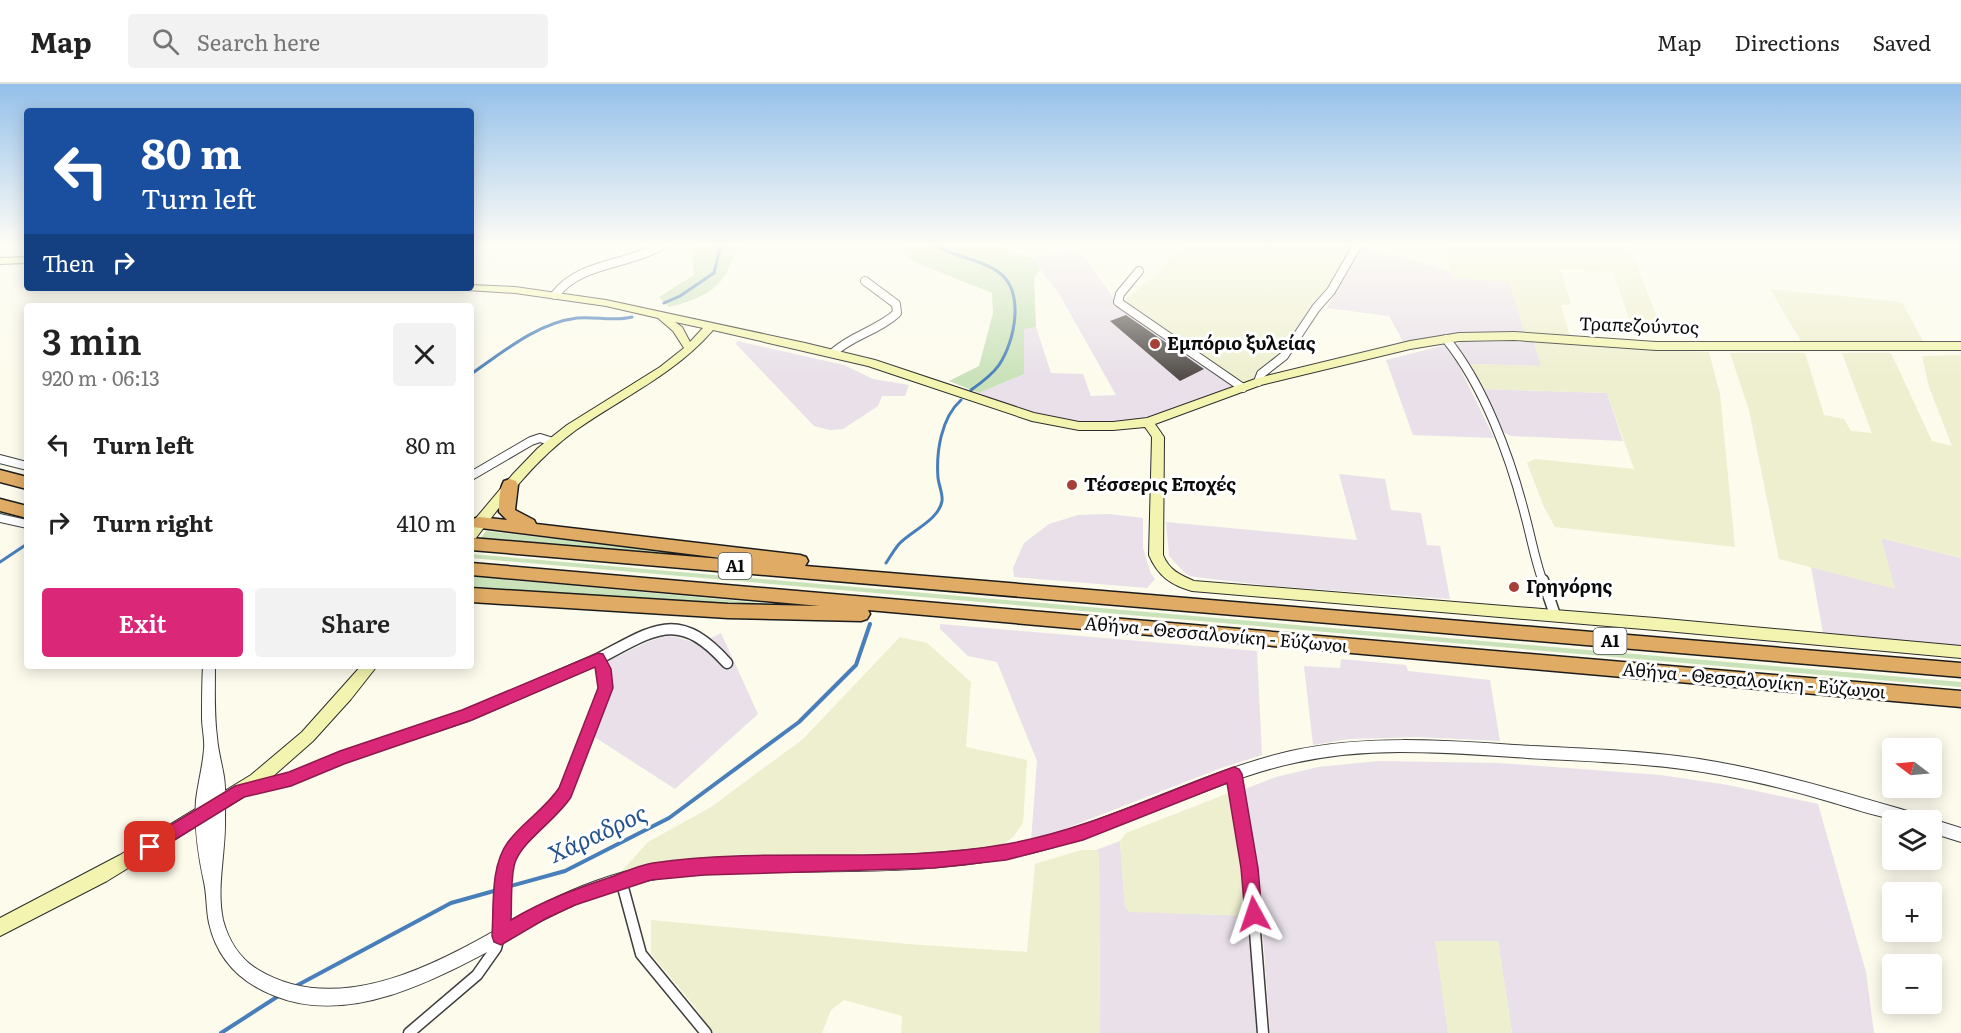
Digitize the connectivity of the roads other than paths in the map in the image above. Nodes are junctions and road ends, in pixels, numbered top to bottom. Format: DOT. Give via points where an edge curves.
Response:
graph roads {
  1 [pos="474,288"];
  2 [pos="559,288"];
  3 [pos="875,288"];
  4 [pos="1125,288"];
  5 [pos="1333,288"];
  6 [pos="555,295"];
  7 [pos="656,314"];
  8 [pos="706,325"];
  9 [pos="1446,339"];
  10 [pos="686,345"];
  11 [pos="1961,346"];
  12 [pos="833,353"];
  13 [pos="679,357"];
  14 [pos="1258,382"];
  15 [pos="1243,388"];
  16 [pos="1148,422"];
  17 [pos="553,442"];
  18 [pos="0,459"];
  19 [pos="24,465"];
  20 [pos="474,474"];
  21 [pos="0,476"];
  22 [pos="24,482"];
  23 [pos="510,485"];
  24 [pos="0,505"];
  25 [pos="24,511"];
  26 [pos="0,518"];
  27 [pos="24,524"];
  28 [pos="474,530"];
  29 [pos="548,531"];
  30 [pos="474,544"];
  31 [pos="474,569"];
  32 [pos="1000,589"];
  33 [pos="474,595"];
  34 [pos="994,615"];
  35 [pos="1555,615"];
  36 [pos="1961,652"];
  37 [pos="598,659"];
  38 [pos="727,663"];
  39 [pos="208,669"];
  40 [pos="367,669"];
  41 [pos="1961,670"];
  42 [pos="1961,699"];
  43 [pos="1234,774"];
  44 [pos="240,791"];
  45 [pos="210,809"];
  46 [pos="1882,811"];
  47 [pos="1942,829"];
  48 [pos="1961,835"];
  49 [pos="621,880"];
  50 [pos="0,927"];
  51 [pos="501,936"];
  52 [pos="409,1033"];
  53 [pos="706,1033"];
  54 [pos="1263,1033"];
  1 -- 6 [label="main road, Τραπεζούντος"];
  2 -- 6 [label="street"];
  3 -- 12 [label="street" via="896,304 897,313 846,341"];
  4 -- 15 [label="street" via="1118,302"];
  5 -- 14 [label="street" via="1284,356 1261,374"];
  6 -- 7 [label="main road, Τραπεζούντος"];
  7 -- 8 [label="main road, Τραπεζούντος"];
  7 -- 10 [label="main road" via="678,328"];
  8 -- 10 [label="main road"];
  8 -- 12 [label="main road, Τραπεζούντος"];
  8 -- 13 [label="main road" via="693,347"];
  9 -- 11 [label="main road, Τραπεζούντος" via="1514,336 1656,346"];
  9 -- 14 [label="main road, Τραπεζούντος"];
  9 -- 35 [label="street" via="1498,431"];
  10 -- 13 [label="main road"];
  12 -- 16 [label="main road, Τραπεζούντος" via="1044,420 1090,426"];
  13 -- 17 [label="main road"];
  14 -- 15 [label="main road, Τραπεζούντος"];
  15 -- 16 [label="main road, Τραπεζούντος"];
  16 -- 35 [label="main road" via="1158,437 1156,555 1164,571 1175,580 1211,588"];
  17 -- 20 [label="street" via="540,438 531,441"];
  17 -- 23 [label="main road"];
  18 -- 19 [label="street"];
  21 -- 22 [label="highway"];
  23 -- 28 [label="main road"];
  23 -- 29 [label="highway" via="507,512"];
  24 -- 25 [label="highway"];
  26 -- 27 [label="street"];
  28 -- 29 [label="highway"];
  29 -- 32 [label="highway"];
  30 -- 32 [label="highway, Αθήνα - Θεσσαλονίκη - Εύζωνοι / Α1"];
  31 -- 34 [label="highway, Αθήνα - Θεσσαλονίκη - Εύζωνοι / Α1"];
  32 -- 41 [label="highway, Αθήνα - Θεσσαλονίκη - Εύζωνοι / Α1"];
  33 -- 34 [label="highway" via="728,611"];
  34 -- 42 [label="highway, Αθήνα - Θεσσαλονίκη - Εύζωνοι / Α1"];
  35 -- 36 [label="main road"];
  37 -- 38 [label="street" via="675,627 709,643"];
  37 -- 44 [label="street" via="466,716 340,758 291,779"];
  37 -- 51 [label="street" via="604,669 606,688 565,792 506,860"];
  39 -- 45 [label="street" via="211,748 204,782"];
  40 -- 44 [label="main road" via="316,728"];
  43 -- 46 [label="street" via="1291,757 1366,747 1454,748 1654,760 1757,776"];
  43 -- 49 [label="street" via="1083,833 1006,852 934,860 704,867 651,872"];
  43 -- 54 [label="street" via="1250,868"];
  44 -- 45 [label="main road"];
  45 -- 50 [label="main road" via="47,905"];
  45 -- 51 [label="street" via="205,858 214,888 216,922 232,958 260,981 320,997 348,996 407,982"];
  47 -- 48 [label="street"];
  49 -- 51 [label="street" via="539,913"];
  49 -- 53 [label="street" via="641,954"];
  51 -- 52 [label="street" via="477,975"];
}
